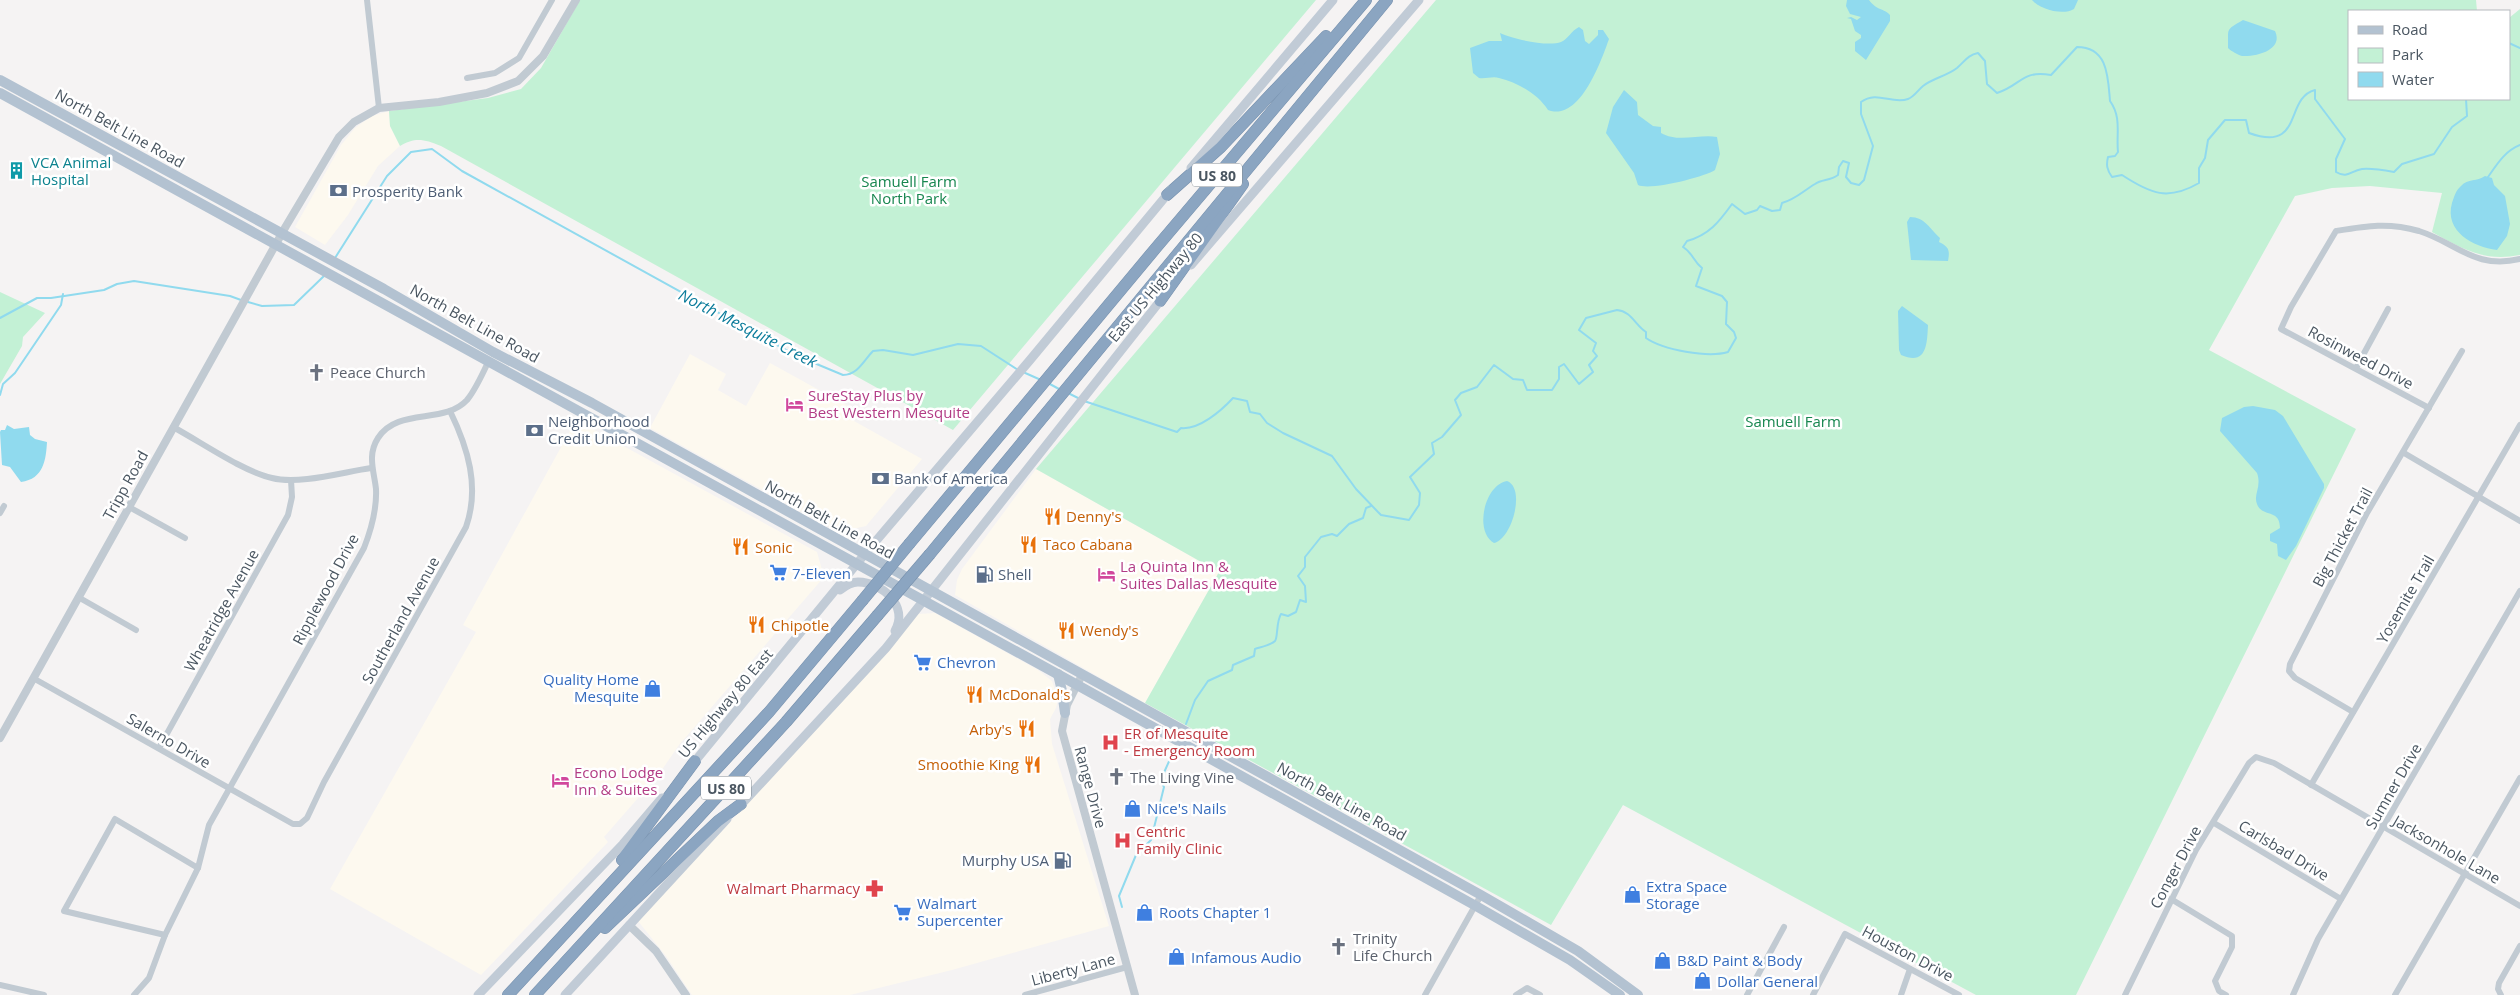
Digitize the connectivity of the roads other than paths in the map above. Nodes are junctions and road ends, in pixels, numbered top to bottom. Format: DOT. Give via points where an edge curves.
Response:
graph roads {
  1 [pos="367,0"];
  2 [pos="552,0"];
  3 [pos="576,0"];
  4 [pos="1333,0"];
  5 [pos="1360,0"];
  6 [pos="1366,0"];
  7 [pos="1388,0"];
  8 [pos="1419,0"];
  9 [pos="1341,55"];
  10 [pos="468,78"];
  11 [pos="0,80"];
  12 [pos="0,93"];
  13 [pos="379,108"];
  14 [pos="76,122"];
  15 [pos="70,132"];
  16 [pos="1167,195"];
  17 [pos="282,233"];
  18 [pos="275,246"];
  19 [pos="2520,259"];
  20 [pos="1160,301"];
  21 [pos="2388,309"];
  22 [pos="2462,351"];
  23 [pos="493,352"];
  24 [pos="488,363"];
  25 [pos="2356,368"];
  26 [pos="592,403"];
  27 [pos="2429,408"];
  28 [pos="602,409"];
  29 [pos="450,411"];
  30 [pos="589,416"];
  31 [pos="2520,425"];
  32 [pos="173,427"];
  33 [pos="678,452"];
  34 [pos="2404,453"];
  35 [pos="672,462"];
  36 [pos="371,468"];
  37 [pos="290,480"];
  38 [pos="2478,496"];
  39 [pos="4,506"];
  40 [pos="129,507"];
  41 [pos="0,513"];
  42 [pos="2520,521"];
  43 [pos="185,538"];
  44 [pos="864,555"];
  45 [pos="857,564"];
  46 [pos="2520,591"];
  47 [pos="931,592"];
  48 [pos="833,594"];
  49 [pos="78,597"];
  50 [pos="924,601"];
  51 [pos="136,630"];
  52 [pos="1009,641"];
  53 [pos="886,648"];
  54 [pos="1058,674"];
  55 [pos="33,678"];
  56 [pos="1080,680"];
  57 [pos="1064,712"];
  58 [pos="2353,712"];
  59 [pos="1,734"];
  60 [pos="159,748"];
  61 [pos="2256,757"];
  62 [pos="695,761"];
  63 [pos="2520,778"];
  64 [pos="1271,780"];
  65 [pos="2311,785"];
  66 [pos="229,789"];
  67 [pos="1266,790"];
  68 [pos="741,804"];
  69 [pos="2214,823"];
  70 [pos="293,824"];
  71 [pos="2385,827"];
  72 [pos="198,868"];
  73 [pos="2465,873"];
  74 [pos="600,894"];
  75 [pos="1481,895"];
  76 [pos="2172,899"];
  77 [pos="2341,899"];
  78 [pos="1476,906"];
  79 [pos="2520,906"];
  80 [pos="629,925"];
  81 [pos="1784,927"];
  82 [pos="165,935"];
  83 [pos="2520,946"];
  84 [pos="570,956"];
  85 [pos="1127,967"];
  86 [pos="1910,969"];
  87 [pos="0,985"];
  88 [pos="2500,992"];
  89 [pos="44,995"];
  90 [pos="134,995"];
  91 [pos="478,995"];
  92 [pos="508,995"];
  93 [pos="535,995"];
  94 [pos="565,995"];
  95 [pos="686,995"];
  96 [pos="1025,995"];
  97 [pos="1135,995"];
  98 [pos="1425,995"];
  99 [pos="1516,995"];
  100 [pos="1540,995"];
  101 [pos="1620,995"];
  102 [pos="1638,995"];
  103 [pos="1747,995"];
  104 [pos="1814,995"];
  105 [pos="1900,995"];
  106 [pos="1958,995"];
  107 [pos="2125,995"];
  108 [pos="2226,995"];
  109 [pos="2293,995"];
  110 [pos="2395,995"];
  1 -- 13 [label="street"];
  2 -- 10 [label="street" via="519,58 495,73"];
  3 -- 13 [label="street" via="543,56 518,81 487,93"];
  4 -- 16 [label="main road"];
  5 -- 16 [label="highway" via="1221,147"];
  6 -- 74 [label="highway, US 80, bridge" via="769,712"];
  7 -- 9 [label="highway, US 80"];
  8 -- 20 [label="main road, East US Highway 80"];
  9 -- 20 [label="highway" via="1326,81 1239,190"];
  9 -- 84 [label="highway, US 80, bridge" via="877,616 781,727"];
  11 -- 14 [label="main road, North Belt Line Road"];
  12 -- 15 [label="main road, North Belt Line Road"];
  13 -- 17 [label="street, Tripp Road" via="354,122 339,136"];
  14 -- 15 [label="main road"];
  14 -- 17 [label="main road, North Belt Line Road"];
  15 -- 18 [label="main road, North Belt Line Road"];
  16 -- 44 [label="main road"];
  17 -- 18 [label="street, Tripp Road"];
  17 -- 23 [label="main road, North Belt Line Road"];
  18 -- 24 [label="main road, North Belt Line Road"];
  18 -- 32 [label="street, Tripp Road"];
  19 -- 25 [label="street, Rosinweed Drive" via="2493,262 2470,257 2419,231 2376,224 2336,231 2281,329"];
  20 -- 47 [label="main road, East US Highway 80"];
  21 -- 25 [label="street"];
  22 -- 27 [label="street, Big Thicket Trail"];
  23 -- 24 [label="street, Ripplewood Drive"];
  23 -- 26 [label="main road, North Belt Line Road"];
  24 -- 29 [label="street, Ripplewood Drive" via="466,401"];
  24 -- 30 [label="main road, North Belt Line Road"];
  25 -- 27 [label="street, Rosinweed Drive"];
  26 -- 28 [label="main road, North Belt Line Road"];
  26 -- 30 [label="main road"];
  27 -- 34 [label="street, Big Thicket Trail"];
  28 -- 30 [label="main road"];
  28 -- 33 [label="main road, North Belt Line Road"];
  29 -- 36 [label="street, Ripplewood Drive" via="403,420 386,429 373,450"];
  29 -- 70 [label="street, Southerland Avenue" via="468,455 473,492 466,527 307,818 300,824"];
  30 -- 35 [label="main road, North Belt Line Road"];
  31 -- 38 [label="street, Yosemite Trail"];
  32 -- 37 [label="street" via="256,472"];
  32 -- 40 [label="street, Tripp Road"];
  33 -- 35 [label="main road"];
  33 -- 44 [label="main road, North Belt Line Road"];
  34 -- 38 [label="street"];
  34 -- 58 [label="street, Big Thicket Trail" via="2367,513 2290,664 2289,671 2295,678"];
  35 -- 45 [label="main road, North Belt Line Road"];
  36 -- 37 [label="street"];
  36 -- 66 [label="street, Ripplewood Drive" via="376,489 375,510 364,548"];
  37 -- 60 [label="street, Wheatridge Avenue" via="292,497 288,515"];
  38 -- 42 [label="street"];
  38 -- 58 [label="street, Yosemite Trail"];
  39 -- 41 [label="street"];
  40 -- 43 [label="street"];
  40 -- 49 [label="street, Tripp Road"];
  44 -- 45 [label="main road, US Highway 80 East"];
  44 -- 47 [label="main road, North Belt Line Road"];
  45 -- 48 [label="main road, US Highway 80 East"];
  45 -- 50 [label="main road, North Belt Line Road"];
  46 -- 71 [label="street, Sumner Drive"];
  47 -- 50 [label="main road, East US Highway 80"];
  47 -- 52 [label="main road, North Belt Line Road"];
  48 -- 53 [label="main road" via="853,583 866,583 896,602 901,616"];
  48 -- 62 [label="main road, US Highway 80 East"];
  49 -- 51 [label="street"];
  49 -- 55 [label="street, Tripp Road"];
  50 -- 52 [label="main road, North Belt Line Road"];
  50 -- 53 [label="main road"];
  52 -- 54 [label="main road, North Belt Line Road"];
  52 -- 56 [label="main road, North Belt Line Road"];
  53 -- 68 [label="main road"];
  54 -- 56 [label="main road, North Belt Line Road"];
  54 -- 57 [label="main road"];
  55 -- 59 [label="street, Tripp Road"];
  55 -- 60 [label="street, Salerno Drive"];
  56 -- 57 [label="street, Range Drive"];
  56 -- 64 [label="main road, North Belt Line Road"];
  56 -- 67 [label="main road, North Belt Line Road"];
  57 -- 85 [label="street, Range Drive" via="1062,731 1070,766"];
  58 -- 65 [label="street, Yosemite Trail"];
  60 -- 66 [label="street, Salerno Drive"];
  61 -- 65 [label="street, Jacksonhole Lane" via="2274,763"];
  61 -- 69 [label="street, Conger Drive" via="2249,762"];
  62 -- 74 [label="highway" via="614,870"];
  62 -- 91 [label="main road, US Highway 80 East" via="623,844"];
  63 -- 73 [label="street"];
  64 -- 67 [label="main road"];
  64 -- 75 [label="main road, North Belt Line Road"];
  65 -- 71 [label="street, Jacksonhole Lane"];
  66 -- 70 [label="street, Salerno Drive"];
  66 -- 72 [label="street, Ripplewood Drive" via="209,825"];
  67 -- 78 [label="main road, North Belt Line Road"];
  68 -- 80 [label="main road"];
  68 -- 84 [label="highway" via="718,821 590,942"];
  69 -- 76 [label="street, Conger Drive" via="2196,850"];
  69 -- 77 [label="street, Carlsbad Drive"];
  71 -- 73 [label="street, Jacksonhole Lane"];
  71 -- 77 [label="street, Sumner Drive"];
  72 -- 82 [label="street, Ripplewood Drive"];
  72 -- 82 [label="street" via="115,819 64,911"];
  73 -- 79 [label="street, Jacksonhole Lane"];
  73 -- 110 [label="street"];
  74 -- 92 [label="highway, US 80"];
  75 -- 78 [label="street"];
  75 -- 102 [label="main road, North Belt Line Road" via="1578,951"];
  76 -- 107 [label="street, Conger Drive"];
  76 -- 108 [label="street" via="2232,936 2232,947 2215,981 2219,991"];
  77 -- 109 [label="street, Sumner Drive" via="2318,939"];
  78 -- 98 [label="street"];
  78 -- 101 [label="main road, North Belt Line Road" via="1570,960"];
  80 -- 94 [label="main road"];
  80 -- 95 [label="street" via="656,951"];
  81 -- 103 [label="street"];
  82 -- 90 [label="street, Ripplewood Drive" via="149,978"];
  83 -- 88 [label="street" via="2500,980"];
  84 -- 93 [label="highway, US 80"];
  85 -- 96 [label="street, Liberty Lane"];
  85 -- 97 [label="street, Range Drive"];
  86 -- 104 [label="street, Houston Drive" via="1845,934"];
  86 -- 105 [label="street"];
  86 -- 106 [label="street, Houston Drive"];
  87 -- 89 [label="street"];
  99 -- 100 [label="street" via="1527,988"];
}
